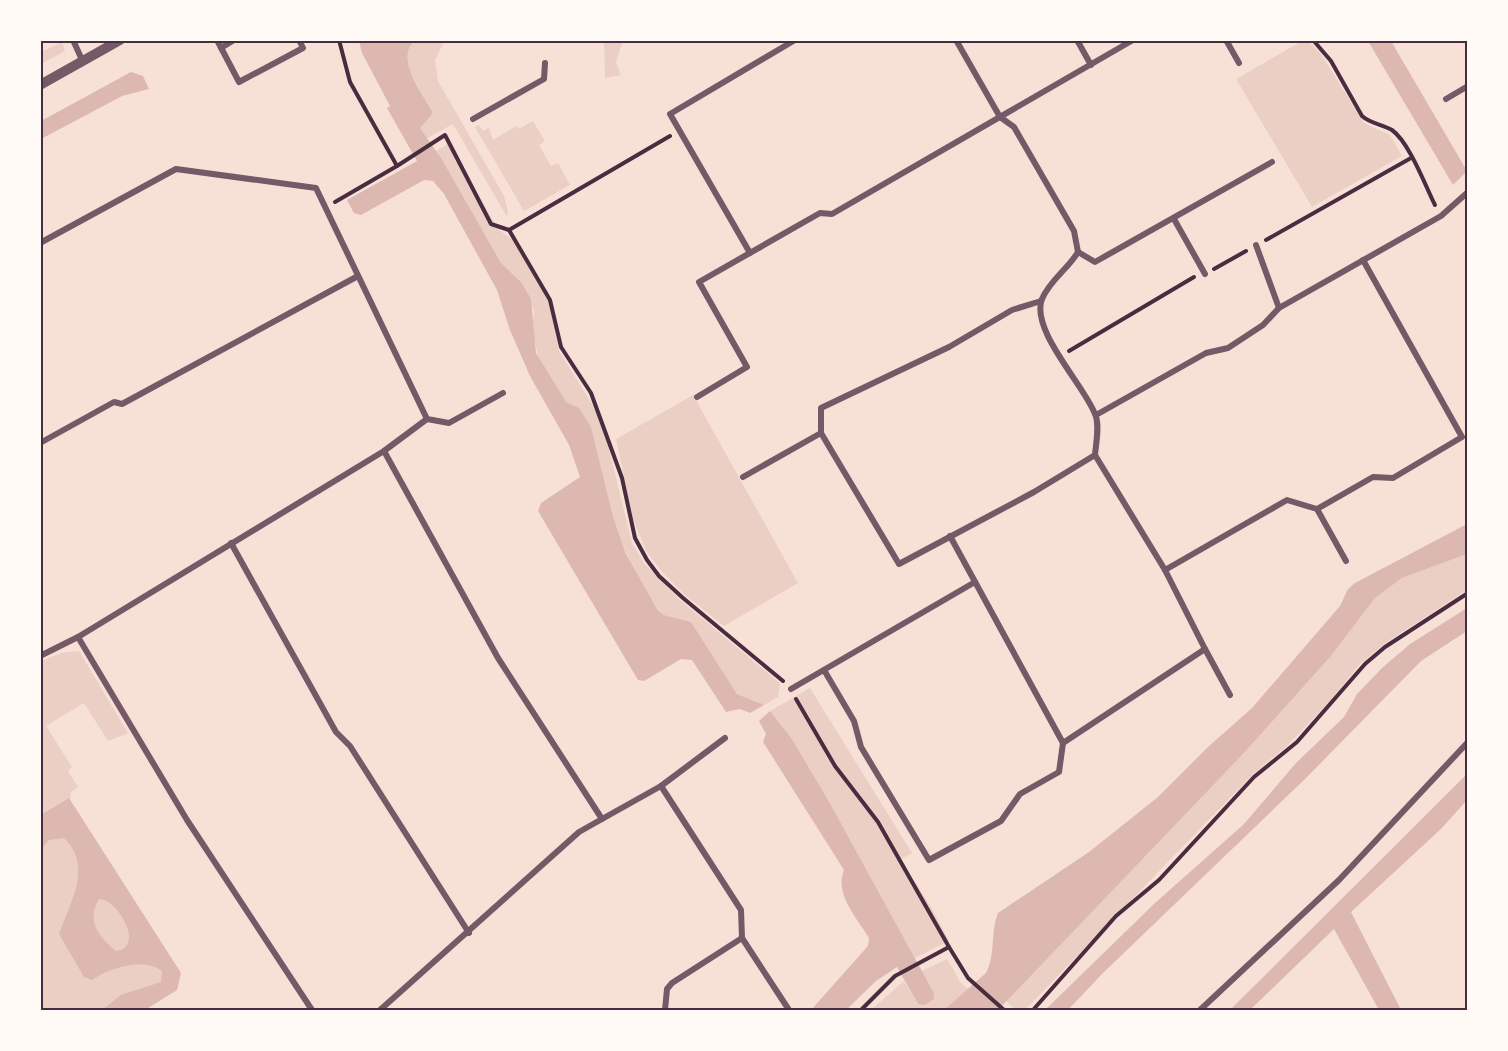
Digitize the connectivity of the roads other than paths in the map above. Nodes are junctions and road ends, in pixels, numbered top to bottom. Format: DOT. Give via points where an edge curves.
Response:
graph roads {
  1 [pos="73,40"];
  2 [pos="120,40"];
  3 [pos="217,40"];
  4 [pos="234,40"];
  5 [pos="299,40"];
  6 [pos="795,40"];
  7 [pos="956,40"];
  8 [pos="1077,40"];
  9 [pos="1132,40"];
  10 [pos="1226,40"];
  11 [pos="221,48"];
  12 [pos="82,62"];
  13 [pos="544,63"];
  14 [pos="1239,63"];
  15 [pos="1091,65"];
  16 [pos="40,85"];
  17 [pos="1467,86"];
  18 [pos="1446,99"];
  19 [pos="1000,117"];
  20 [pos="473,119"];
  21 [pos="1272,162"];
  22 [pos="1467,192"];
  23 [pos="1174,219"];
  24 [pos="40,243"];
  25 [pos="1256,245"];
  26 [pos="1078,252"];
  27 [pos="750,253"];
  28 [pos="1363,260"];
  29 [pos="1205,273"];
  30 [pos="358,276"];
  31 [pos="1041,301"];
  32 [pos="1279,308"];
  33 [pos="503,393"];
  34 [pos="697,397"];
  35 [pos="1096,415"];
  36 [pos="427,419"];
  37 [pos="821,433"];
  38 [pos="1465,437"];
  39 [pos="40,443"];
  40 [pos="384,452"];
  41 [pos="1095,455"];
  42 [pos="743,477"];
  43 [pos="1317,509"];
  44 [pos="950,536"];
  45 [pos="231,543"];
  46 [pos="1347,561"];
  47 [pos="1165,570"];
  48 [pos="975,582"];
  49 [pos="78,637"];
  50 [pos="1205,649"];
  51 [pos="40,656"];
  52 [pos="824,670"];
  53 [pos="791,689"];
  54 [pos="1230,695"];
  55 [pos="725,738"];
  56 [pos="1467,742"];
  57 [pos="1063,743"];
  58 [pos="660,786"];
  59 [pos="602,819"];
  60 [pos="468,933"];
  61 [pos="742,938"];
  62 [pos="312,1011"];
  63 [pos="380,1011"];
  64 [pos="665,1011"];
  65 [pos="789,1011"];
  66 [pos="1200,1011"];
  1 -- 12 [label="street"];
  2 -- 12 [label="street"];
  3 -- 11 [label="street"];
  4 -- 11 [label="street"];
  5 -- 11 [label="street" via="303,48 239,82"];
  6 -- 27 [label="street" via="670,114"];
  7 -- 19 [label="street"];
  8 -- 15 [label="street"];
  9 -- 15 [label="street"];
  10 -- 14 [label="street"];
  12 -- 16 [label="street"];
  13 -- 20 [label="street" via="544,79"];
  15 -- 19 [label="street"];
  17 -- 18 [label="street"];
  19 -- 26 [label="street" via="1014,127 1074,231"];
  19 -- 27 [label="street" via="832,214 820,213"];
  21 -- 23 [label="street"];
  22 -- 28 [label="street" via="1441,216"];
  23 -- 26 [label="street" via="1095,262"];
  23 -- 29 [label="street"];
  24 -- 30 [label="street" via="176,169 315,188"];
  25 -- 32 [label="street"];
  26 -- 31 [label="street"];
  27 -- 34 [label="street" via="699,282 747,367"];
  28 -- 32 [label="street"];
  28 -- 38 [label="street"];
  30 -- 36 [label="street"];
  30 -- 39 [label="street" via="122,404 114,402"];
  31 -- 35 [label="street" via="1042,323"];
  31 -- 37 [label="street" via="1012,310 949,347 821,408"];
  32 -- 35 [label="street" via="1263,325 1228,348 1206,353"];
  33 -- 36 [label="street" via="449,423"];
  35 -- 41 [label="street"];
  36 -- 40 [label="street"];
  37 -- 42 [label="street"];
  37 -- 44 [label="street" via="899,564"];
  38 -- 43 [label="street" via="1393,478 1373,477"];
  40 -- 45 [label="street"];
  40 -- 59 [label="street" via="498,658"];
  41 -- 44 [label="street"];
  41 -- 47 [label="street"];
  43 -- 46 [label="street"];
  43 -- 47 [label="street" via="1287,500"];
  44 -- 48 [label="street"];
  45 -- 49 [label="street"];
  45 -- 60 [label="street" via="336,732 350,746"];
  47 -- 50 [label="street"];
  48 -- 52 [label="street"];
  48 -- 57 [label="street"];
  49 -- 51 [label="street"];
  49 -- 62 [label="street" via="187,820"];
  50 -- 54 [label="street"];
  50 -- 57 [label="street"];
  52 -- 53 [label="street"];
  52 -- 57 [label="street" via="854,721 861,747 929,860 1001,821 1020,794 1059,772"];
  55 -- 58 [label="street"];
  56 -- 66 [label="street" via="1339,880"];
  58 -- 59 [label="street"];
  58 -- 61 [label="street" via="741,910"];
  59 -- 60 [label="street" via="579,832"];
  60 -- 63 [label="street"];
  61 -- 64 [label="street" via="672,983 667,989"];
  61 -- 65 [label="street"];
}
